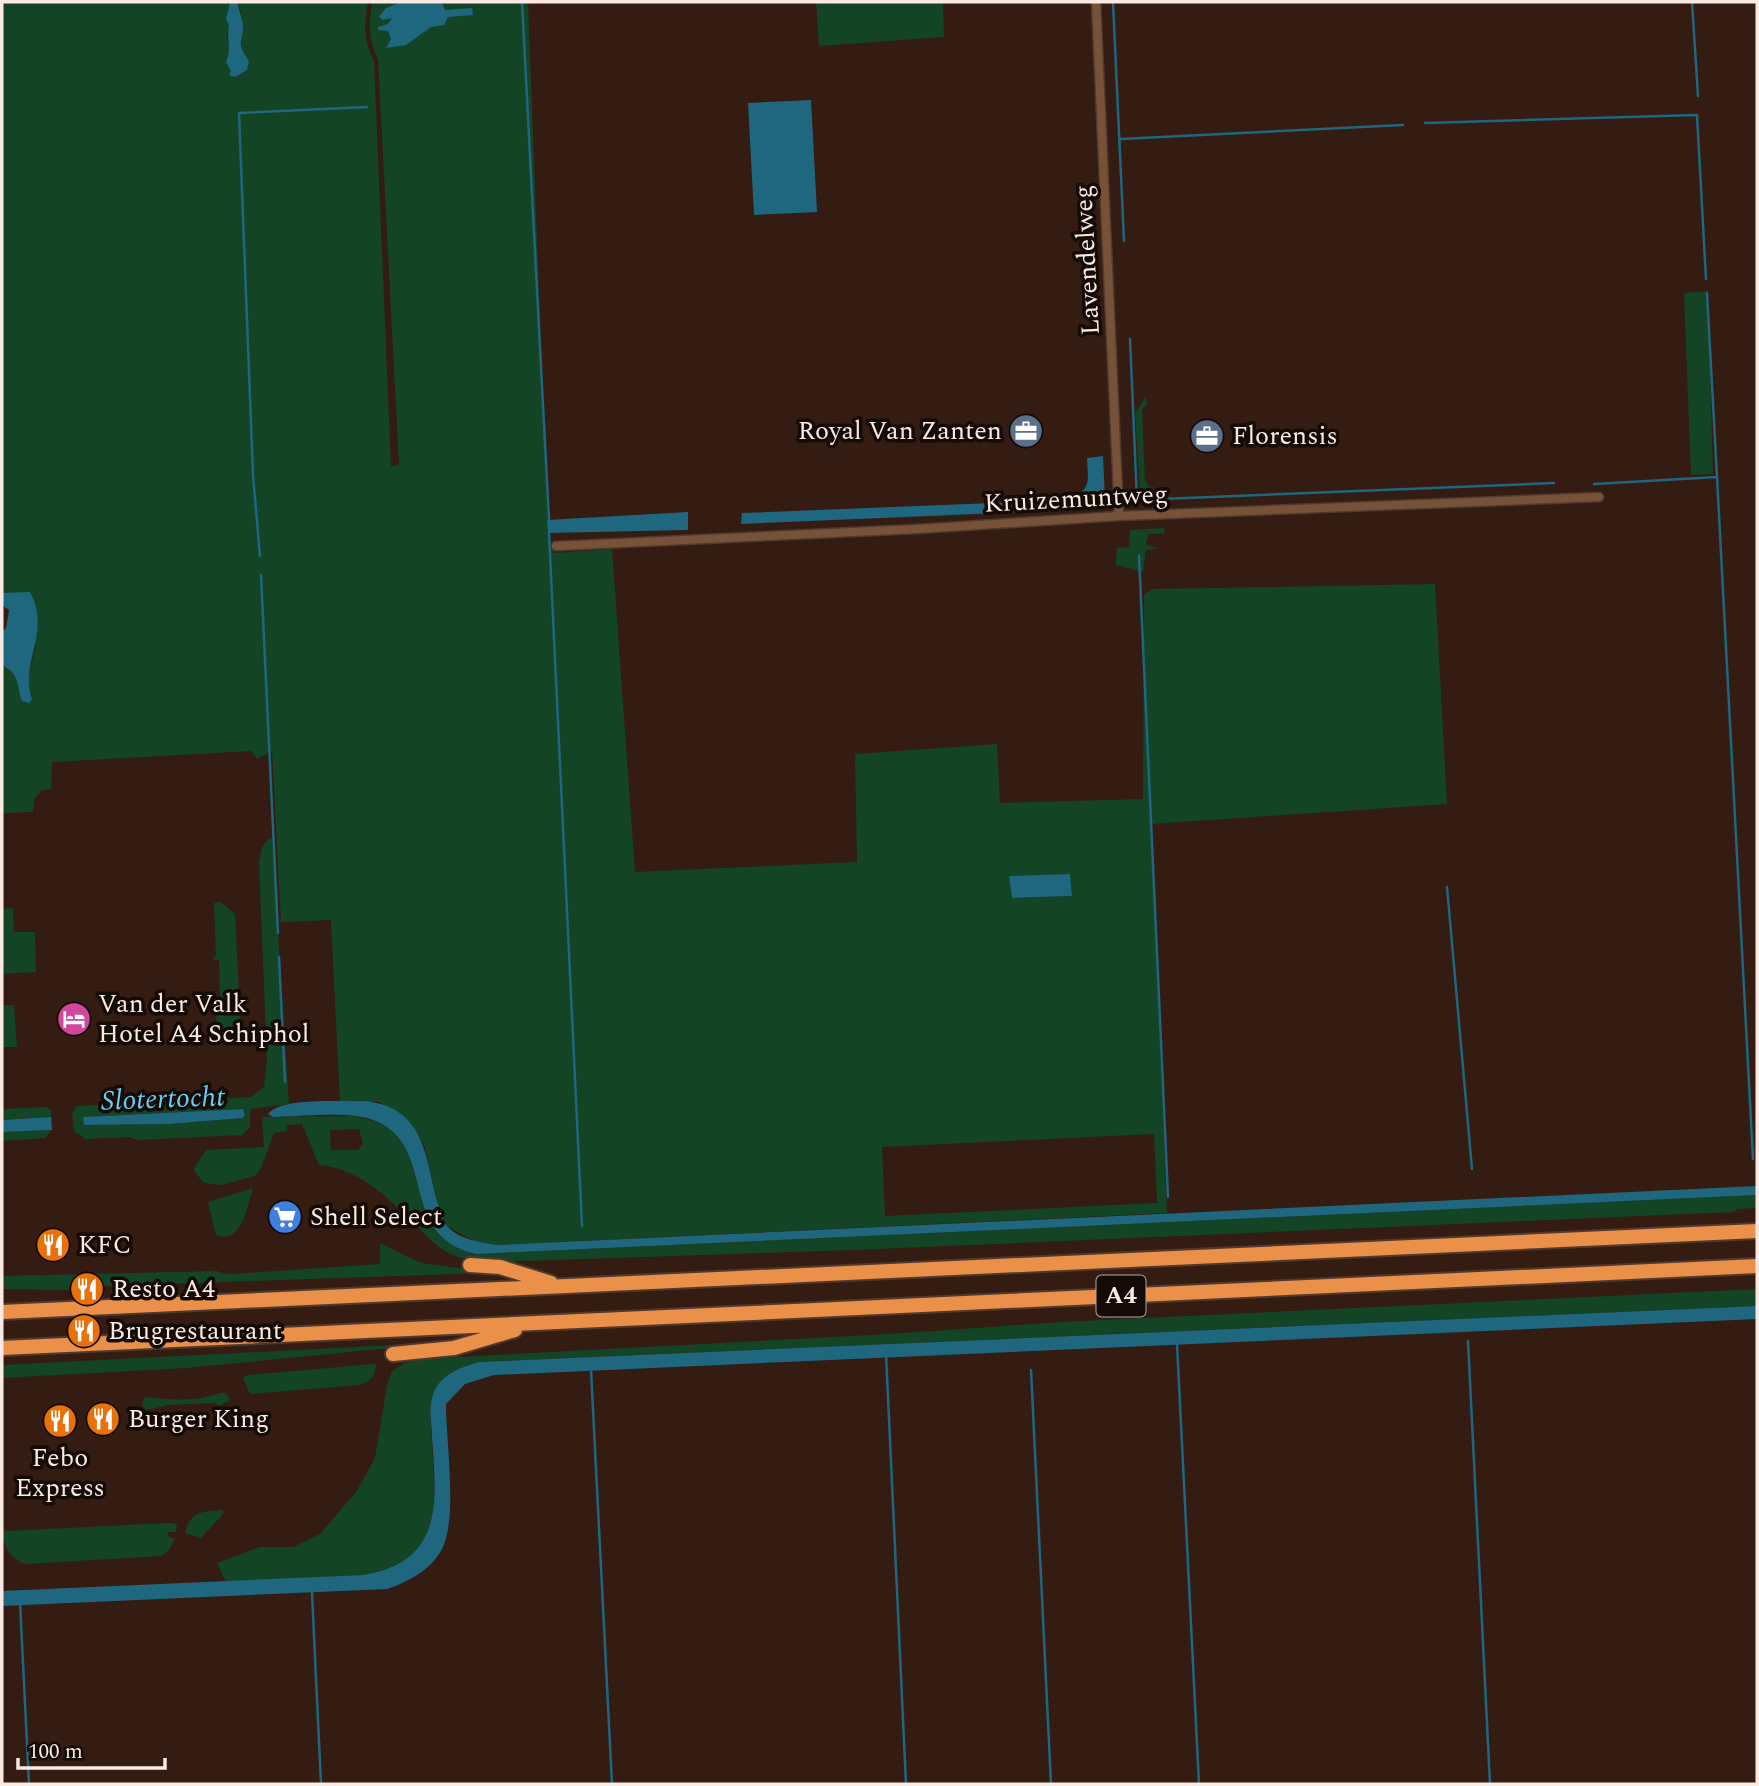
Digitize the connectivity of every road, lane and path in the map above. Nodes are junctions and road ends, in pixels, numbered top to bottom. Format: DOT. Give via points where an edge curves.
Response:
graph roads {
  1 [pos="1096,2"];
  2 [pos="1598,496"];
  3 [pos="1119,516"];
  4 [pos="556,546"];
  5 [pos="1757,1231"];
  6 [pos="470,1265"];
  7 [pos="1757,1266"];
  8 [pos="563,1287"];
  9 [pos="2,1312"];
  10 [pos="539,1323"];
  11 [pos="2,1348"];
  12 [pos="393,1354"];
  1 -- 3 [label="street, Lavendelweg"];
  2 -- 3 [label="street, Kruizemuntweg"];
  3 -- 4 [label="street, Kruizemuntweg"];
  5 -- 8 [label="highway, A4"];
  6 -- 8 [label="highway, A4" via="500,1268"];
  7 -- 10 [label="highway, A4"];
  8 -- 9 [label="highway, A4"];
  10 -- 11 [label="highway, A4"];
  10 -- 12 [label="highway, A4" via="454,1348"];
}
